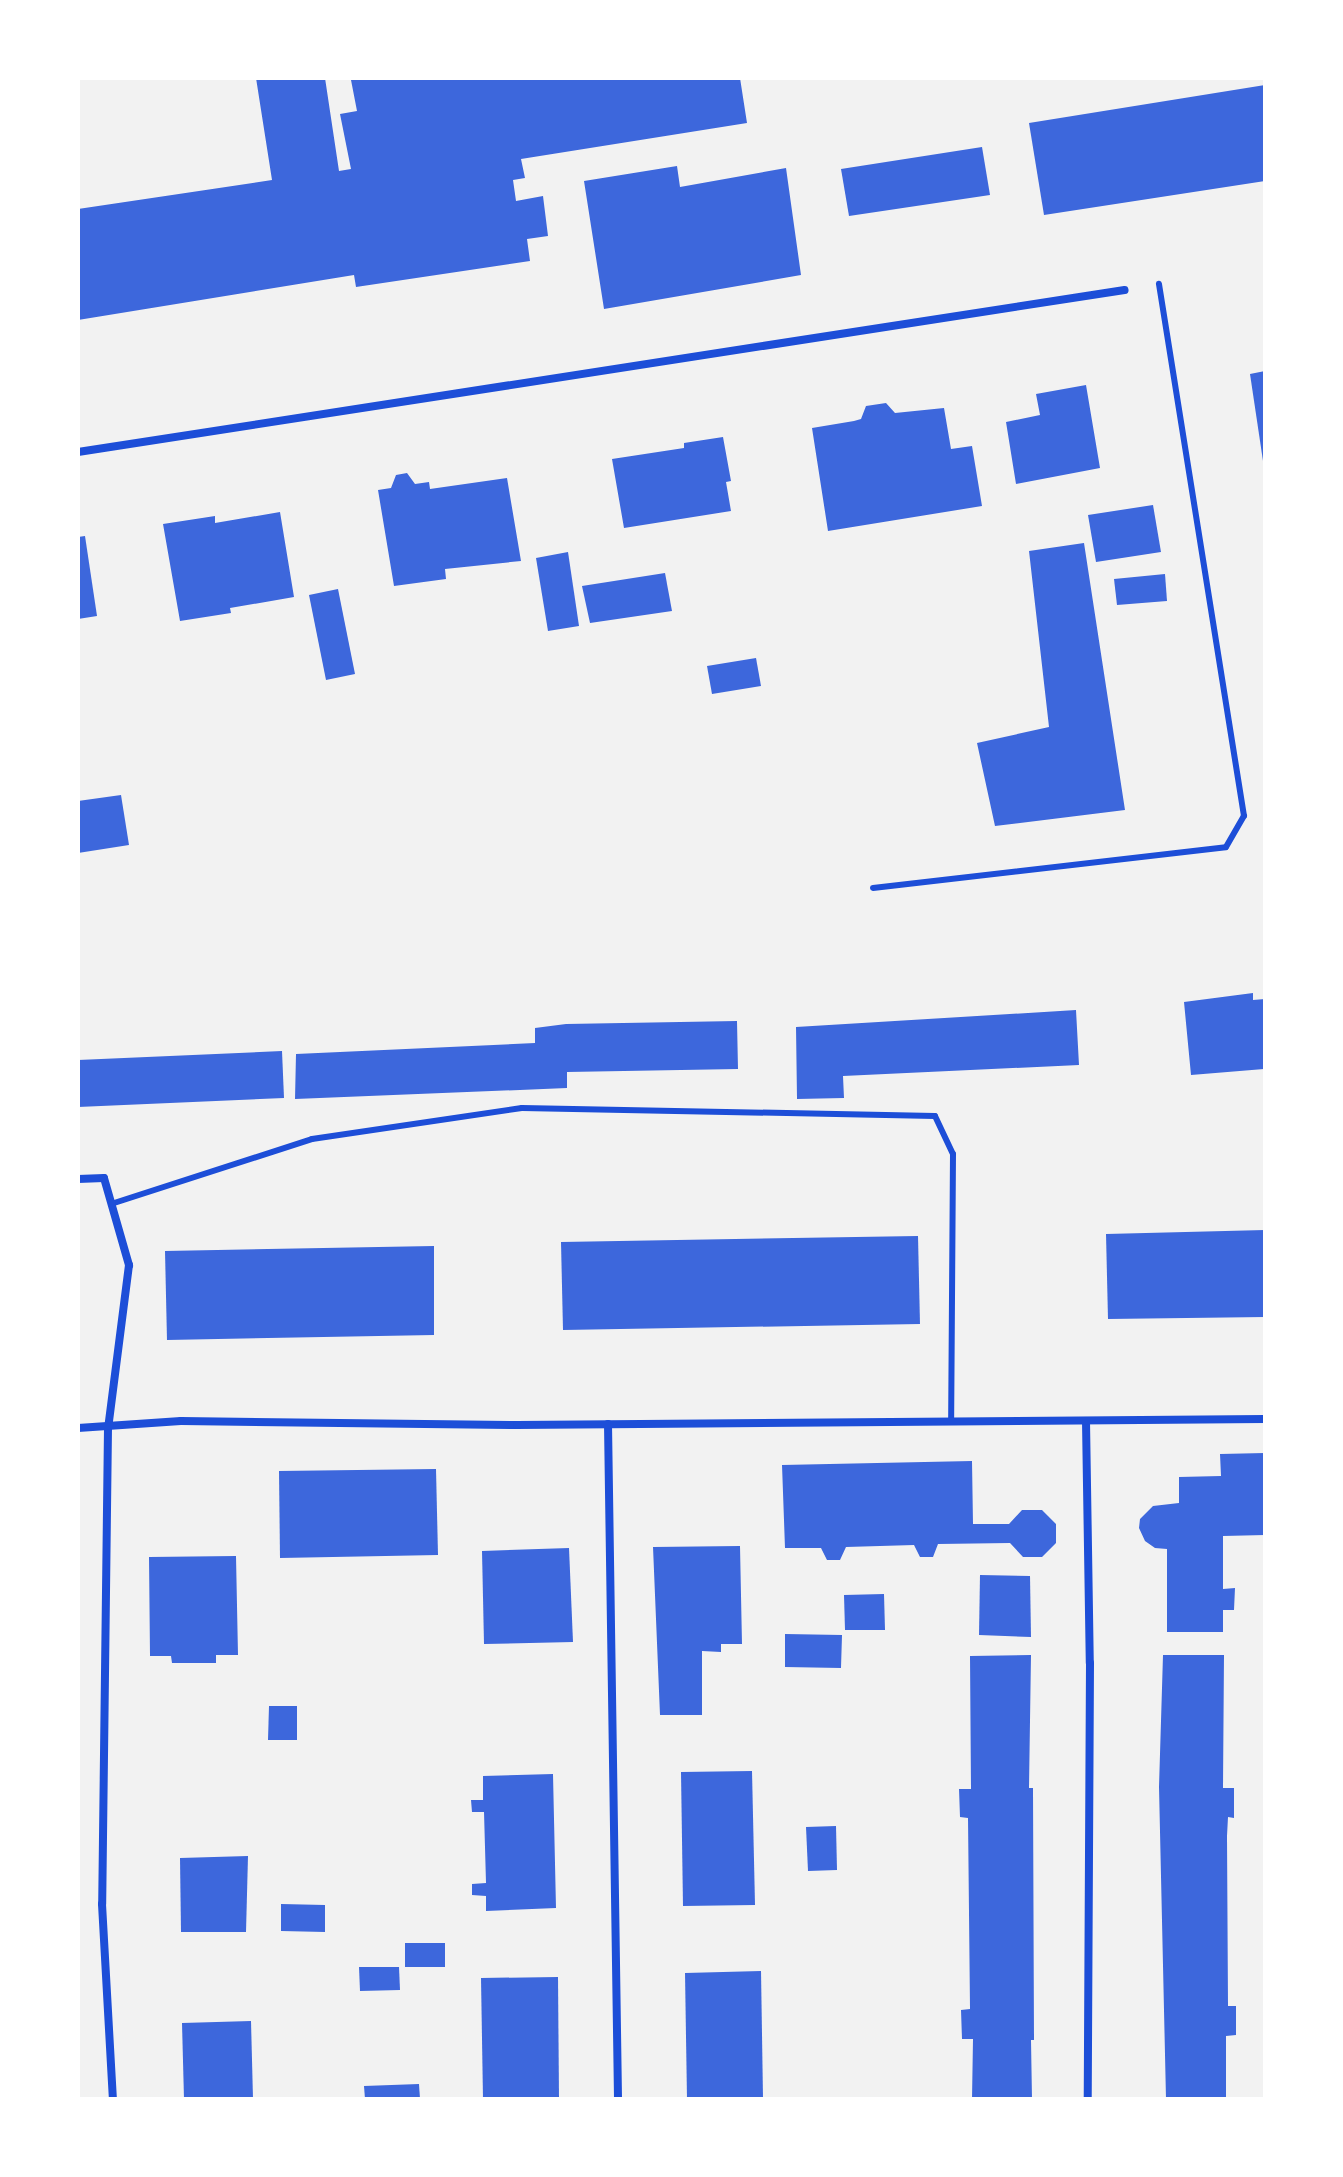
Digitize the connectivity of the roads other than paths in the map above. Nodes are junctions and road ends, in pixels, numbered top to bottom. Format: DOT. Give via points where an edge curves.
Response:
graph roads {
  1 [pos="1159,284"];
  2 [pos="1125,290"];
  3 [pos="78,452"];
  4 [pos="873,888"];
  5 [pos="78,1179"];
  6 [pos="111,1204"];
  7 [pos="1265,1419"];
  8 [pos="1086,1421"];
  9 [pos="951,1422"];
  10 [pos="608,1424"];
  11 [pos="78,1428"];
  12 [pos="108,1428"];
  13 [pos="113,2099"];
  14 [pos="618,2099"];
  15 [pos="1088,2099"];
  1 -- 4 [label="lane" via="1244,816 1226,847"];
  2 -- 3 [label="street"];
  5 -- 6 [label="street" via="104,1178"];
  6 -- 9 [label="lane" via="312,1139 522,1108 935,1116 953,1154"];
  6 -- 12 [label="street" via="129,1265"];
  7 -- 8 [label="street"];
  8 -- 9 [label="street"];
  8 -- 15 [label="street"];
  9 -- 10 [label="street"];
  10 -- 12 [label="street" via="181,1421"];
  10 -- 14 [label="street"];
  11 -- 12 [label="street"];
  12 -- 13 [label="street" via="102,1904"];
}
